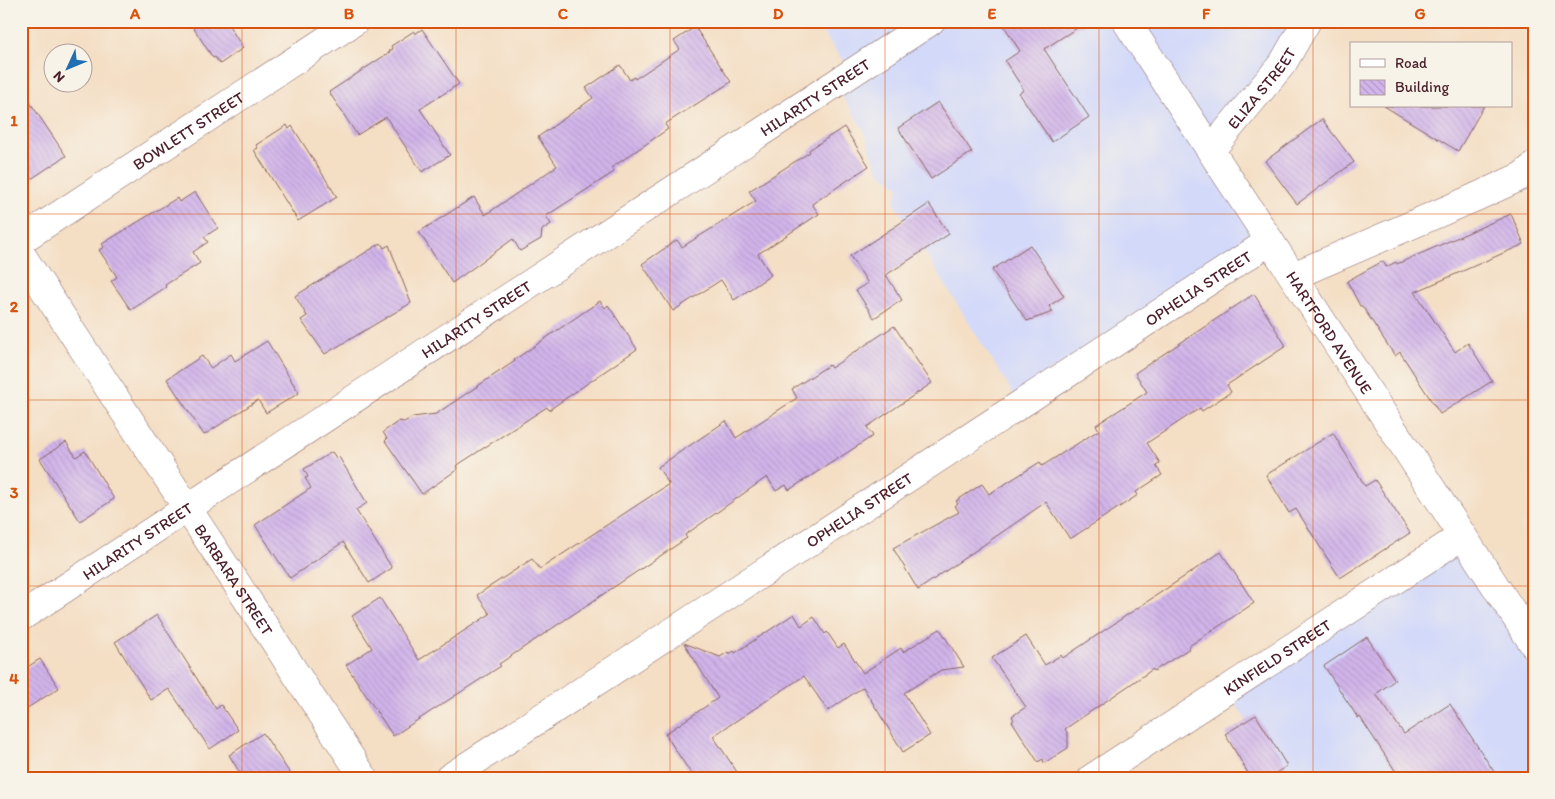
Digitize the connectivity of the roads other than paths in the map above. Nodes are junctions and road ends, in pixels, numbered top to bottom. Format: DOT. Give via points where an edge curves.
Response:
graph roads {
  1 [pos="355,21"];
  2 [pos="931,21"];
  3 [pos="1126,21"];
  4 [pos="1307,21"];
  5 [pos="1211,150"];
  6 [pos="1530,175"];
  7 [pos="21,240"];
  8 [pos="1270,241"];
  9 [pos="21,254"];
  10 [pos="1293,276"];
  11 [pos="187,508"];
  12 [pos="1462,536"];
  13 [pos="21,617"];
  14 [pos="1534,645"];
  15 [pos="364,778"];
  16 [pos="448,778"];
  17 [pos="1092,778"];
  1 -- 7 [label="street, BOWLETT STREET"];
  2 -- 11 [label="street, HILARITY STREET"];
  3 -- 5 [label="street, HARTFORD AVENUE"];
  4 -- 5 [label="street, ELIZA STREET" via="1282,63"];
  5 -- 8 [label="street, HARTFORD AVENUE"];
  6 -- 10 [label="street"];
  8 -- 10 [label="street, HARTFORD AVENUE"];
  8 -- 16 [label="street, OPHELIA STREET"];
  9 -- 11 [label="street, BARBARA STREET"];
  10 -- 12 [label="street, HARTFORD AVENUE"];
  11 -- 13 [label="street, HILARITY STREET"];
  11 -- 15 [label="street, BARBARA STREET"];
  12 -- 14 [label="street, HARTFORD AVENUE"];
  12 -- 17 [label="street, KINFIELD STREET"];
}
